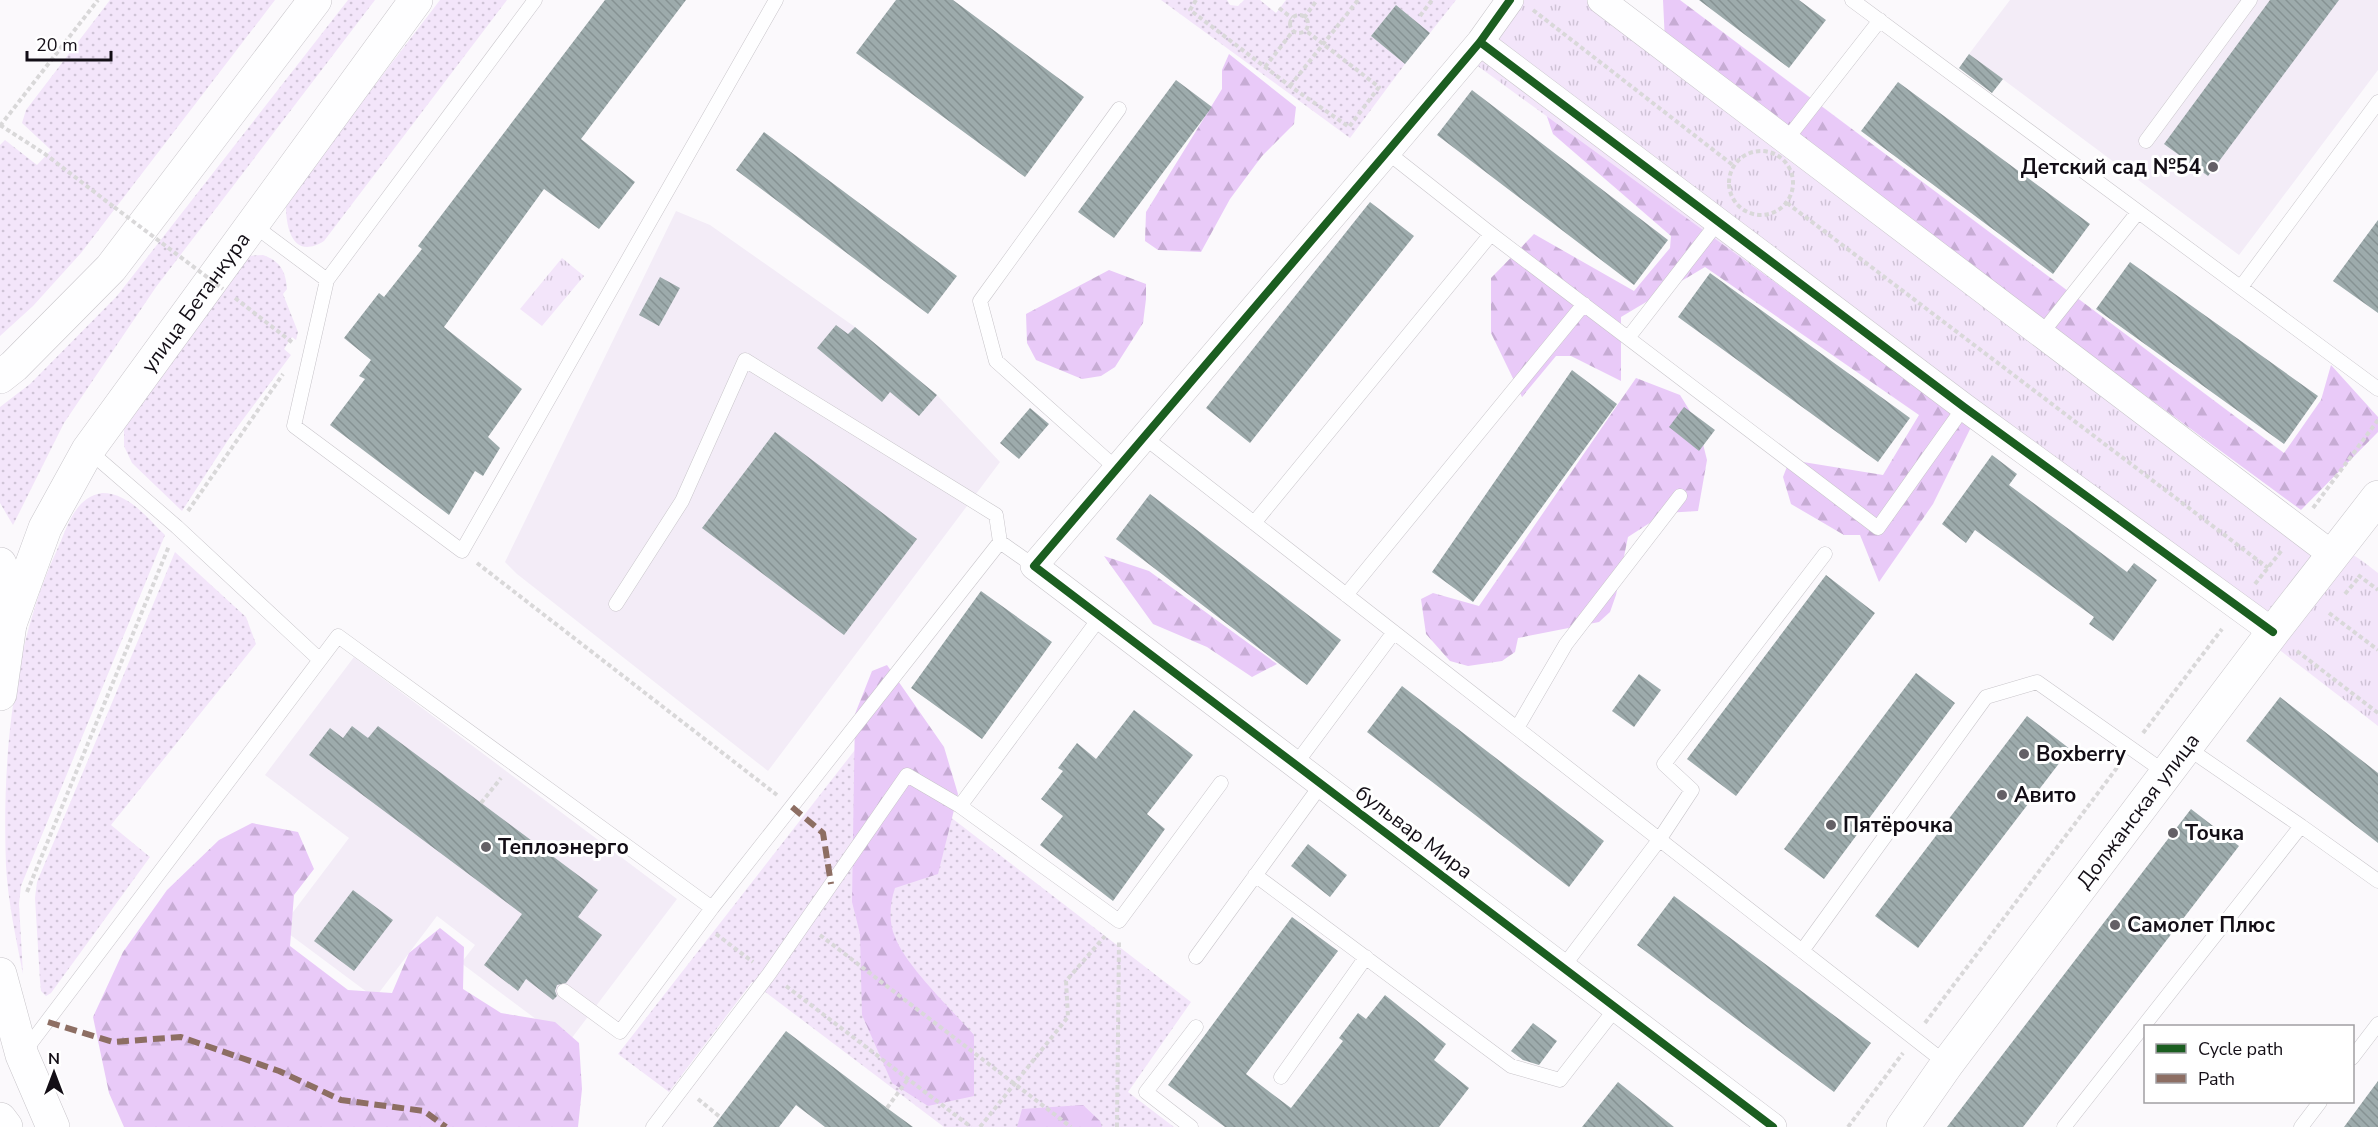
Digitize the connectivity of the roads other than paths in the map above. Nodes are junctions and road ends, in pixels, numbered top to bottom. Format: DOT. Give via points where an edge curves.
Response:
graph roads {
  1 [pos="315,0"];
  2 [pos="416,0"];
  3 [pos="535,0"];
  4 [pos="776,0"];
  5 [pos="1601,0"];
  6 [pos="1852,0"];
  7 [pos="2250,0"];
  8 [pos="1521,4"];
  9 [pos="1880,20"];
  10 [pos="1480,42"];
  11 [pos="2378,102"];
  12 [pos="1119,109"];
  13 [pos="1787,140"];
  14 [pos="2146,141"];
  15 [pos="1387,152"];
  16 [pos="2138,212"];
  17 [pos="1718,222"];
  18 [pos="252,224"];
  19 [pos="1491,234"];
  20 [pos="327,280"];
  21 [pos="2241,287"];
  22 [pos="1584,304"];
  23 [pos="2042,333"];
  24 [pos="1628,338"];
  25 [pos="0,377"];
  26 [pos="2378,389"];
  27 [pos="1964,407"];
  28 [pos="1144,437"];
  29 [pos="88,450"];
  30 [pos="1117,469"];
  31 [pos="1680,496"];
  32 [pos="2378,497"];
  33 [pos="1254,523"];
  34 [pos="1000,542"];
  35 [pos="1825,554"];
  36 [pos="2334,556"];
  37 [pos="0,564"];
  38 [pos="1035,566"];
  39 [pos="1346,595"];
  40 [pos="616,604"];
  41 [pos="1101,616"];
  42 [pos="10,624"];
  43 [pos="1394,632"];
  44 [pos="2272,632"];
  45 [pos="320,660"];
  46 [pos="0,694"];
  47 [pos="1517,729"];
  48 [pos="2186,747"];
  49 [pos="1295,765"];
  50 [pos="2166,773"];
  51 [pos="1221,783"];
  52 [pos="1322,784"];
  53 [pos="960,806"];
  54 [pos="2301,826"];
  55 [pos="1659,840"];
  56 [pos="1255,875"];
  57 [pos="2378,881"];
  58 [pos="712,908"];
  59 [pos="1802,951"];
  60 [pos="1196,957"];
  61 [pos="1366,957"];
  62 [pos="1563,967"];
  63 [pos="0,974"];
  64 [pos="564,991"];
  65 [pos="1617,1008"];
  66 [pos="2378,1024"];
  67 [pos="2144,1025"];
  68 [pos="2144,1025"];
  69 [pos="1196,1028"];
  70 [pos="22,1055"];
  71 [pos="2354,1055"];
  72 [pos="1947,1064"];
  73 [pos="1281,1077"];
  74 [pos="2319,1103"];
  75 [pos="0,1119"];
  76 [pos="6,1127"];
  77 [pos="53,1127"];
  78 [pos="653,1127"];
  79 [pos="1191,1127"];
  80 [pos="1773,1127"];
  81 [pos="1903,1127"];
  82 [pos="2064,1127"];
  83 [pos="2301,1127"];
  1 -- 25 [label="main road" via="111,268"];
  2 -- 18 [label="main road, улица Бетанкура"];
  3 -- 20 [label="lane"];
  4 -- 20 [label="lane" via="462,550 294,426"];
  5 -- 13 [label="street"];
  6 -- 9 [label="lane"];
  7 -- 14 [label="lane"];
  8 -- 10 [label="street"];
  9 -- 13 [label="lane"];
  9 -- 16 [label="lane"];
  10 -- 15 [label="street"];
  10 -- 17 [label="street"];
  11 -- 21 [label="lane"];
  12 -- 30 [label="lane" via="980,300 996,361"];
  13 -- 23 [label="street"];
  15 -- 19 [label="lane"];
  15 -- 28 [label="street"];
  16 -- 21 [label="lane"];
  16 -- 23 [label="lane"];
  17 -- 24 [label="lane"];
  17 -- 27 [label="street"];
  18 -- 20 [label="lane"];
  18 -- 29 [label="main road, улица Бетанкура"];
  19 -- 22 [label="lane"];
  19 -- 33 [label="lane"];
  21 -- 26 [label="lane"];
  22 -- 24 [label="lane"];
  22 -- 39 [label="lane"];
  23 -- 36 [label="street"];
  24 -- 27 [label="lane" via="1878,528"];
  27 -- 44 [label="street"];
  28 -- 30 [label="street"];
  28 -- 33 [label="lane"];
  29 -- 42 [label="main road, улица Бетанкура" via="45,528"];
  29 -- 45 [label="lane"];
  30 -- 38 [label="street"];
  31 -- 47 [label="lane" via="1566,644"];
  32 -- 36 [label="main road, Должанская улица"];
  33 -- 39 [label="lane"];
  34 -- 38 [label="lane"];
  34 -- 40 [label="lane" via="996,515 746,360 682,501"];
  34 -- 58 [label="lane"];
  35 -- 55 [label="lane" via="1664,764 1692,790"];
  36 -- 44 [label="main road, Должанская улица"];
  37 -- 42 [label="main road"];
  38 -- 41 [label="street, бульвар Мира"];
  39 -- 43 [label="lane"];
  41 -- 49 [label="street, бульвар Мира"];
  41 -- 53 [label="lane"];
  42 -- 46 [label="main road"];
  43 -- 47 [label="lane"];
  43 -- 49 [label="lane"];
  44 -- 48 [label="main road, Должанская улица"];
  45 -- 58 [label="lane" via="338,636"];
  45 -- 70 [label="lane"];
  47 -- 55 [label="lane"];
  48 -- 50 [label="main road, Должанская улица"];
  48 -- 54 [label="lane"];
  49 -- 52 [label="street, бульвар Мира"];
  50 -- 59 [label="lane" via="2037,682 1986,697"];
  50 -- 72 [label="main road, Должанская улица"];
  51 -- 53 [label="lane" via="1119,921"];
  52 -- 56 [label="lane"];
  52 -- 62 [label="street, бульвар Мира"];
  53 -- 78 [label="lane" via="907,775 769,974"];
  54 -- 57 [label="lane"];
  54 -- 68 [label="lane"];
  55 -- 59 [label="lane"];
  55 -- 62 [label="lane"];
  56 -- 60 [label="lane"];
  56 -- 61 [label="lane"];
  58 -- 64 [label="lane" via="620,1032"];
  59 -- 72 [label="lane"];
  61 -- 65 [label="lane" via="1510,1066 1560,1080"];
  61 -- 73 [label="lane"];
  62 -- 65 [label="street, бульвар Мира"];
  63 -- 70 [label="main road"];
  65 -- 80 [label="street, бульвар Мира"];
  66 -- 71 [label="lane"];
  67 -- 82 [label="lane"];
  69 -- 79 [label="lane" via="1146,1092"];
  70 -- 77 [label="main road"];
  72 -- 81 [label="main road, Должанская улица"];
  74 -- 83 [label="lane"];
  75 -- 76 [label="main road"];
}
